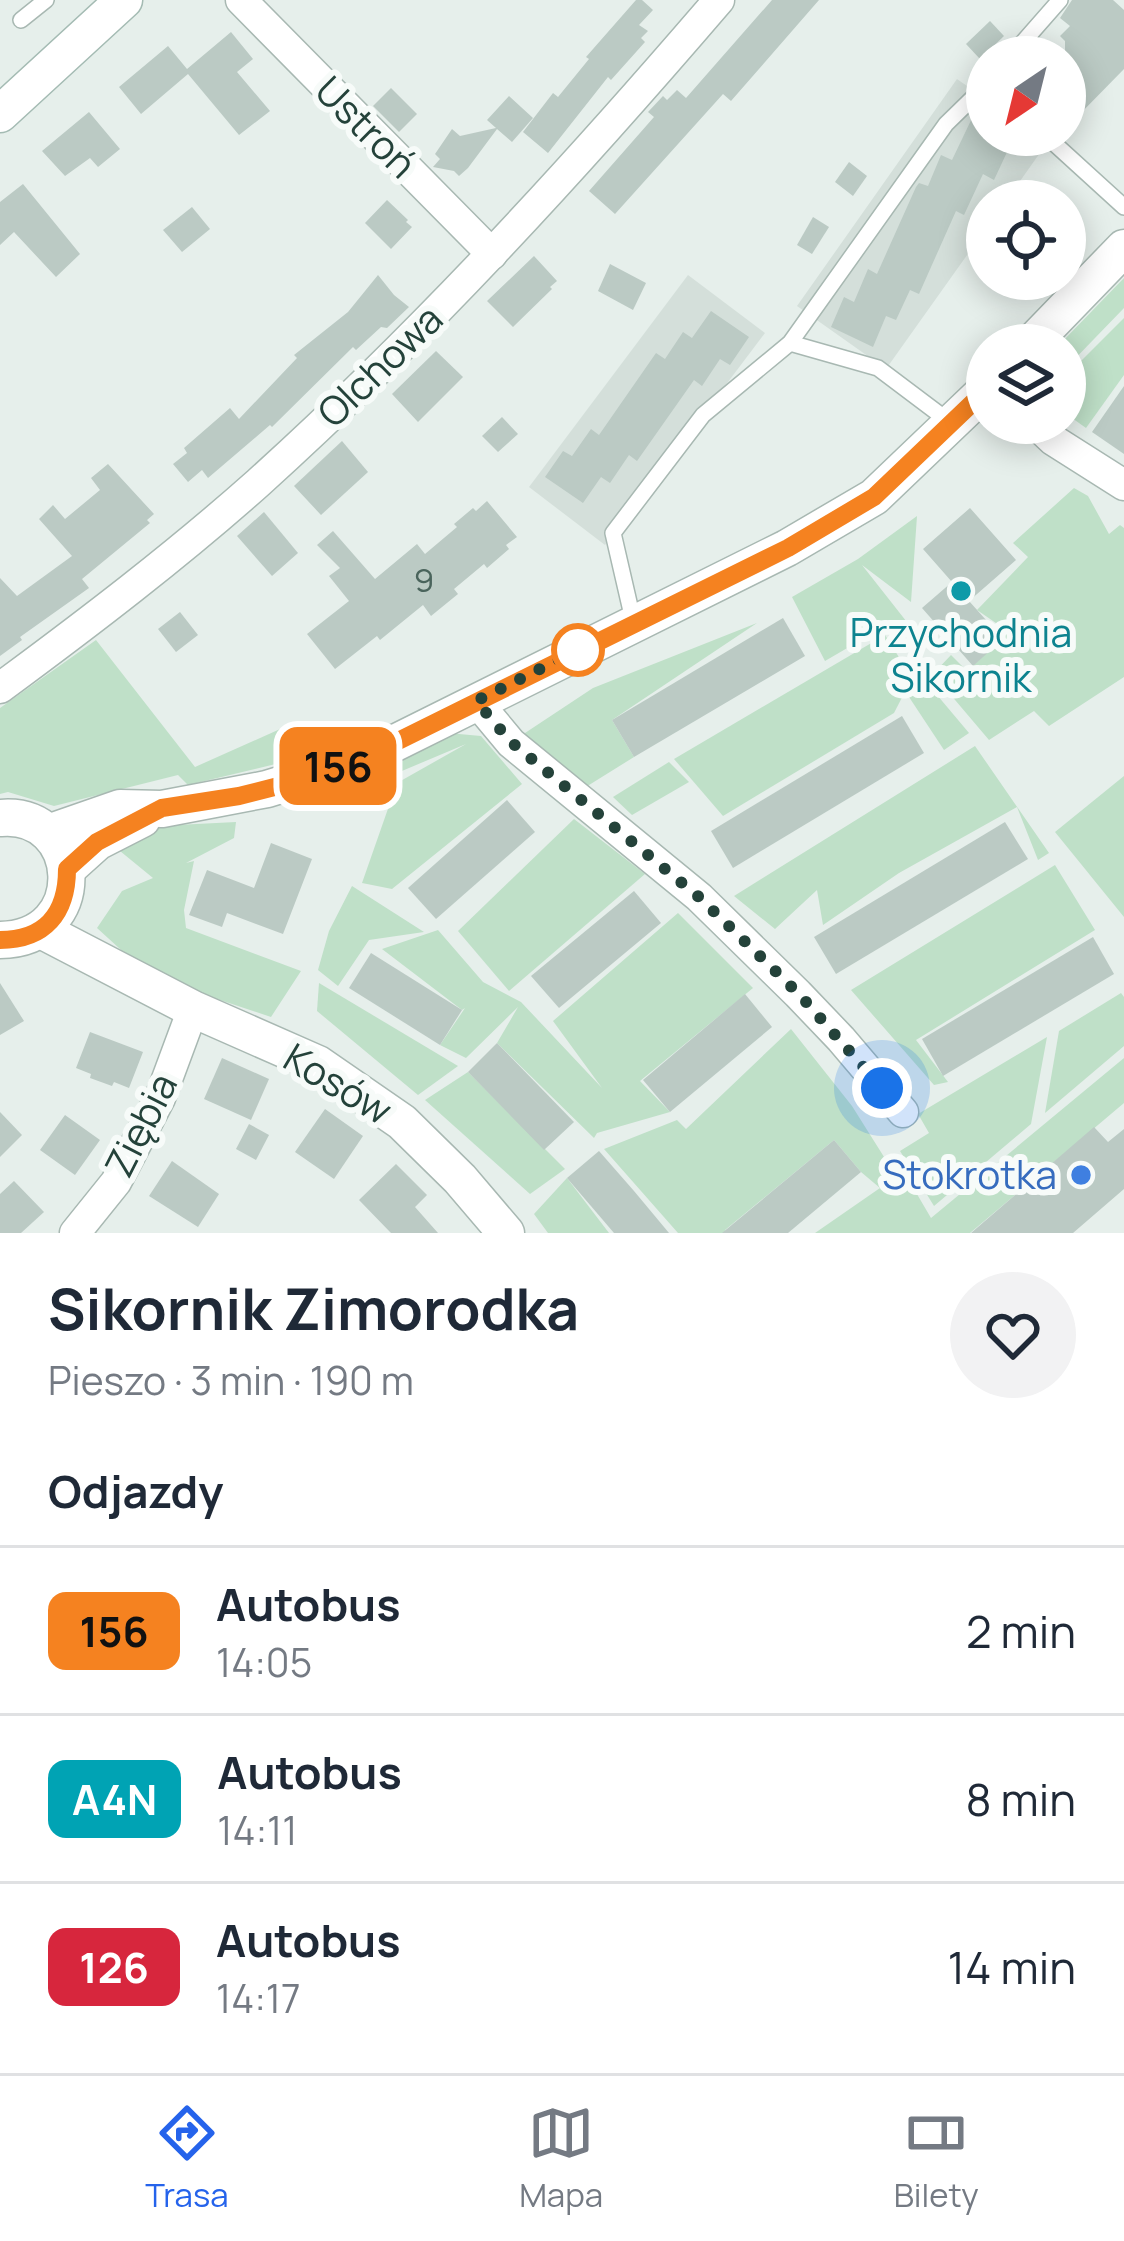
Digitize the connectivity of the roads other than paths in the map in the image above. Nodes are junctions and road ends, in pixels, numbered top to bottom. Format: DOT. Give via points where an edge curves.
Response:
graph roads {
  1 [pos="46,0"];
  2 [pos="124,0"];
  3 [pos="241,0"];
  4 [pos="719,0"];
  5 [pos="1060,0"];
  6 [pos="22,20"];
  7 [pos="1028,36"];
  8 [pos="966,104"];
  9 [pos="0,114"];
  10 [pos="1068,156"];
  11 [pos="1124,208"];
  12 [pos="1124,248"];
  13 [pos="492,254"];
  14 [pos="1050,324"];
  15 [pos="790,343"];
  16 [pos="966,410"];
  17 [pos="952,424"];
  18 [pos="1059,444"];
  19 [pos="1124,485"];
  20 [pos="634,625"];
  21 [pos="0,688"];
  22 [pos="476,701"];
  23 [pos="162,808"];
  24 [pos="0,818"];
  25 [pos="48,833"];
  26 [pos="56,902"];
  27 [pos="0,940"];
  28 [pos="193,1010"];
  29 [pos="903,1112"];
  30 [pos="75,1233"];
  31 [pos="506,1233"];
  1 -- 6 [label="lane"];
  2 -- 9 [label="street"];
  3 -- 13 [label="street, Ustroń"];
  4 -- 13 [label="street, Olchowa"];
  5 -- 7 [label="lane"];
  8 -- 15 [label="lane"];
  10 -- 11 [label="lane"];
  12 -- 14 [label="street"];
  13 -- 21 [label="street, Olchowa" via="256,484"];
  15 -- 17 [label="lane" via="878,368"];
  15 -- 20 [label="lane" via="703,415 613,533"];
  16 -- 17 [label="street"];
  17 -- 20 [label="street" via="874,497"];
  18 -- 19 [label="street"];
  20 -- 22 [label="street"];
  22 -- 23 [label="street" via="308,777"];
  22 -- 29 [label="street" via="511,742 706,904"];
  23 -- 25 [label="street" via="120,808"];
  23 -- 26 [label="street" via="97,842"];
  24 -- 25 [label="street"];
  25 -- 26 [label="street, Kosów" via="57,844"];
  26 -- 27 [label="street" via="14,940"];
  26 -- 28 [label="street, Kosów" via="136,980"];
  28 -- 30 [label="street, Ziębia" via="116,1182"];
  28 -- 31 [label="street, Kosów" via="318,1064 403,1122"];
}
